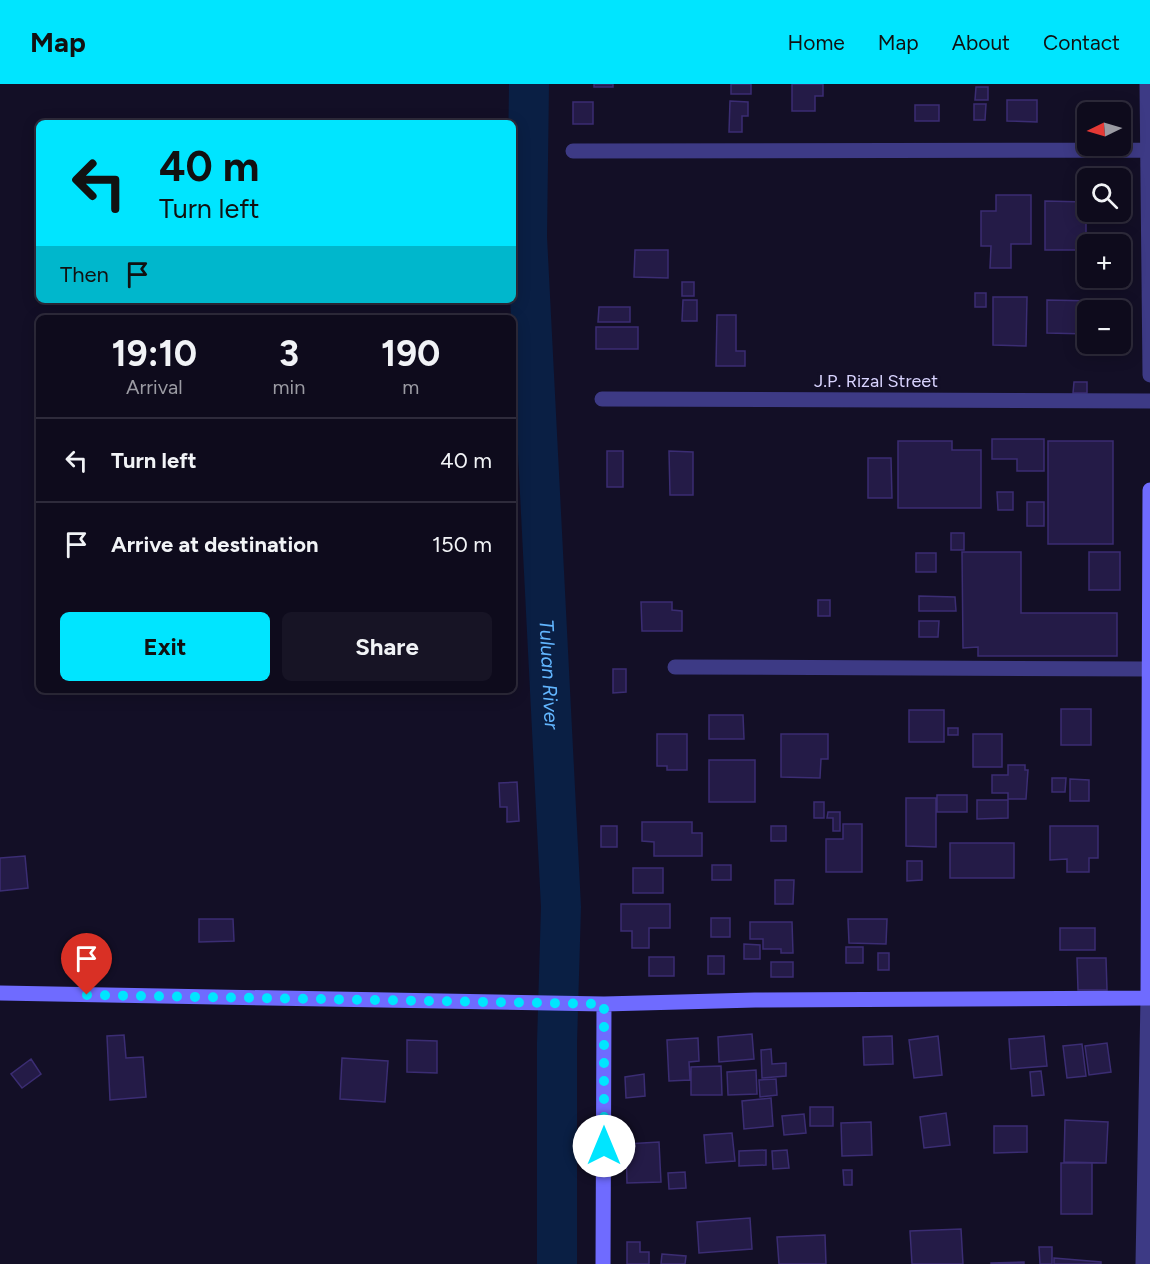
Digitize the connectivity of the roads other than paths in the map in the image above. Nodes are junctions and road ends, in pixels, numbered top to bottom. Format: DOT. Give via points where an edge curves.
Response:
graph roads {
  1 [pos="1147,84"];
  2 [pos="1147,150"];
  3 [pos="573,151"];
  4 [pos="1150,375"];
  5 [pos="602,399"];
  6 [pos="1150,402"];
  7 [pos="1150,490"];
  8 [pos="675,667"];
  9 [pos="1150,669"];
  10 [pos="0,993"];
  11 [pos="1149,998"];
  12 [pos="604,1004"];
  13 [pos="603,1264"];
  14 [pos="1143,1264"];
  1 -- 2 [label="street"];
  2 -- 3 [label="street"];
  2 -- 4 [label="street"];
  5 -- 6 [label="street, J.P. Rizal Street"];
  7 -- 9 [label="main road"];
  8 -- 9 [label="street"];
  9 -- 11 [label="main road"];
  10 -- 12 [label="main road"];
  11 -- 12 [label="main road"];
  11 -- 14 [label="street"];
  12 -- 13 [label="main road"];
}
